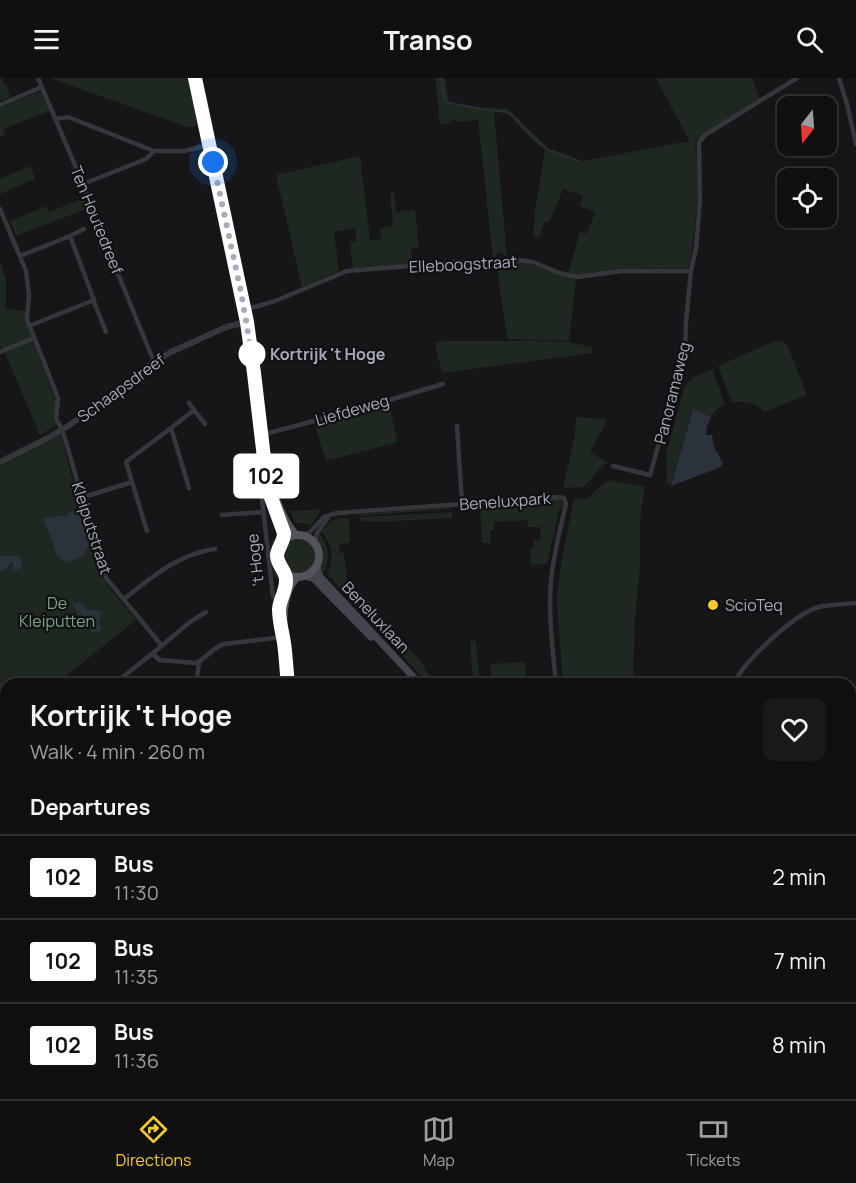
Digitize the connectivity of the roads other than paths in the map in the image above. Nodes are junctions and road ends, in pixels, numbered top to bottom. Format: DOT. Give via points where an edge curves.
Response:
graph roads {
  1 [pos="38,78"];
  2 [pos="195,78"];
  3 [pos="797,78"];
  4 [pos="839,78"];
  5 [pos="42,87"];
  6 [pos="0,105"];
  7 [pos="55,119"];
  8 [pos="856,144"];
  9 [pos="209,145"];
  10 [pos="154,151"];
  11 [pos="83,184"];
  12 [pos="0,209"];
  13 [pos="84,229"];
  14 [pos="70,236"];
  15 [pos="20,256"];
  16 [pos="691,271"];
  17 [pos="94,300"];
  18 [pos="244,310"];
  19 [pos="247,322"];
  20 [pos="29,326"];
  21 [pos="106,332"];
  22 [pos="34,338"];
  23 [pos="0,352"];
  24 [pos="154,362"];
  25 [pos="443,384"];
  26 [pos="189,403"];
  27 [pos="194,410"];
  28 [pos="205,424"];
  29 [pos="457,426"];
  30 [pos="171,428"];
  31 [pos="62,429"];
  32 [pos="261,435"];
  33 [pos="0,462"];
  34 [pos="613,466"];
  35 [pos="263,478"];
  36 [pos="132,483"];
  37 [pos="189,488"];
  38 [pos="81,498"];
  39 [pos="462,504"];
  40 [pos="263,512"];
  41 [pos="222,515"];
  42 [pos="330,515"];
  43 [pos="147,531"];
  44 [pos="299,535"];
  45 [pos="284,540"];
  46 [pos="315,543"];
  47 [pos="215,549"];
  48 [pos="317,566"];
  49 [pos="285,573"];
  50 [pos="301,577"];
  51 [pos="124,599"];
  52 [pos="283,602"];
  53 [pos="856,603"];
  54 [pos="206,612"];
  55 [pos="283,637"];
  56 [pos="162,646"];
  57 [pos="153,654"];
  58 [pos="199,662"];
  59 [pos="122,678"];
  60 [pos="197,678"];
  61 [pos="287,678"];
  62 [pos="412,678"];
  63 [pos="413,678"];
  64 [pos="556,678"];
  65 [pos="737,678"];
  1 -- 5 [label="street, Ten Houtedreef"];
  2 -- 9 [label="main road, 't Hoge"];
  3 -- 16 [label="street" via="699,142 700,201"];
  4 -- 8 [label="street"];
  5 -- 6 [label="street"];
  5 -- 7 [label="street, Ten Houtedreef"];
  7 -- 10 [label="street" via="68,117"];
  7 -- 11 [label="street, Ten Houtedreef"];
  9 -- 10 [label="street" via="184,151"];
  9 -- 18 [label="main road, 't Hoge"];
  10 -- 11 [label="street" via="146,159"];
  11 -- 24 [label="street, Ten Houtedreef"];
  12 -- 15 [label="street"];
  13 -- 14 [label="street"];
  14 -- 15 [label="street"];
  14 -- 17 [label="street"];
  15 -- 20 [label="street" via="28,284"];
  16 -- 18 [label="street, Elleboogstraat" via="621,271 578,277 519,260 374,268 347,271"];
  16 -- 34 [label="street, Panoramaweg" via="685,350 650,475"];
  17 -- 20 [label="street"];
  17 -- 21 [label="street"];
  18 -- 19 [label="main road, 't Hoge"];
  19 -- 24 [label="street, Schaapsdreef" via="226,327"];
  19 -- 32 [label="main road, 't Hoge"];
  20 -- 22 [label="street, Kleiputstraat"];
  22 -- 23 [label="street"];
  22 -- 31 [label="street, Kleiputstraat" via="58,398 57,419"];
  24 -- 31 [label="street, Schaapsdreef"];
  25 -- 32 [label="street, Liefdeweg"];
  26 -- 27 [label="street"];
  27 -- 28 [label="street"];
  27 -- 30 [label="street"];
  29 -- 39 [label="street"];
  30 -- 36 [label="street" via="126,462"];
  30 -- 37 [label="street"];
  31 -- 33 [label="street, Schaapsdreef"];
  31 -- 38 [label="street, Kleiputstraat"];
  32 -- 35 [label="main road, 't Hoge"];
  35 -- 40 [label="street, 't Hoge"];
  35 -- 44 [label="main road, 't Hoge" via="270,481 288,526"];
  35 -- 45 [label="main road, 't Hoge" via="284,530"];
  36 -- 38 [label="street"];
  36 -- 43 [label="street"];
  38 -- 51 [label="street, Kleiputstraat" via="102,570"];
  39 -- 42 [label="street, Beneluxpark"];
  39 -- 64 [label="street, Beneluxpark" via="558,497 566,501 550,591"];
  40 -- 41 [label="street, 't Hoge"];
  40 -- 52 [label="street, 't Hoge" via="273,597"];
  42 -- 44 [label="street" via="312,531"];
  42 -- 46 [label="street" via="316,533"];
  44 -- 45 [label="main road"];
  44 -- 46 [label="main road"];
  45 -- 49 [label="main road" via="277,559"];
  46 -- 48 [label="main road" via="319,553"];
  47 -- 51 [label="street" via="180,559"];
  48 -- 50 [label="main road"];
  48 -- 63 [label="main road, Beneluxlaan" via="321,578"];
  49 -- 50 [label="main road"];
  49 -- 52 [label="main road, 't Hoge"];
  50 -- 52 [label="main road, 't Hoge" via="291,585"];
  50 -- 62 [label="main road, Beneluxlaan" via="313,578 321,585"];
  51 -- 56 [label="street, Kleiputstraat"];
  52 -- 55 [label="main road, 't Hoge"];
  53 -- 65 [label="street" via="818,607 801,615 756,654"];
  54 -- 56 [label="street"];
  55 -- 58 [label="street" via="219,645"];
  55 -- 61 [label="main road, 't Hoge"];
  56 -- 57 [label="street"];
  57 -- 58 [label="street" via="159,660"];
  57 -- 59 [label="street"];
  58 -- 60 [label="street"];
}
